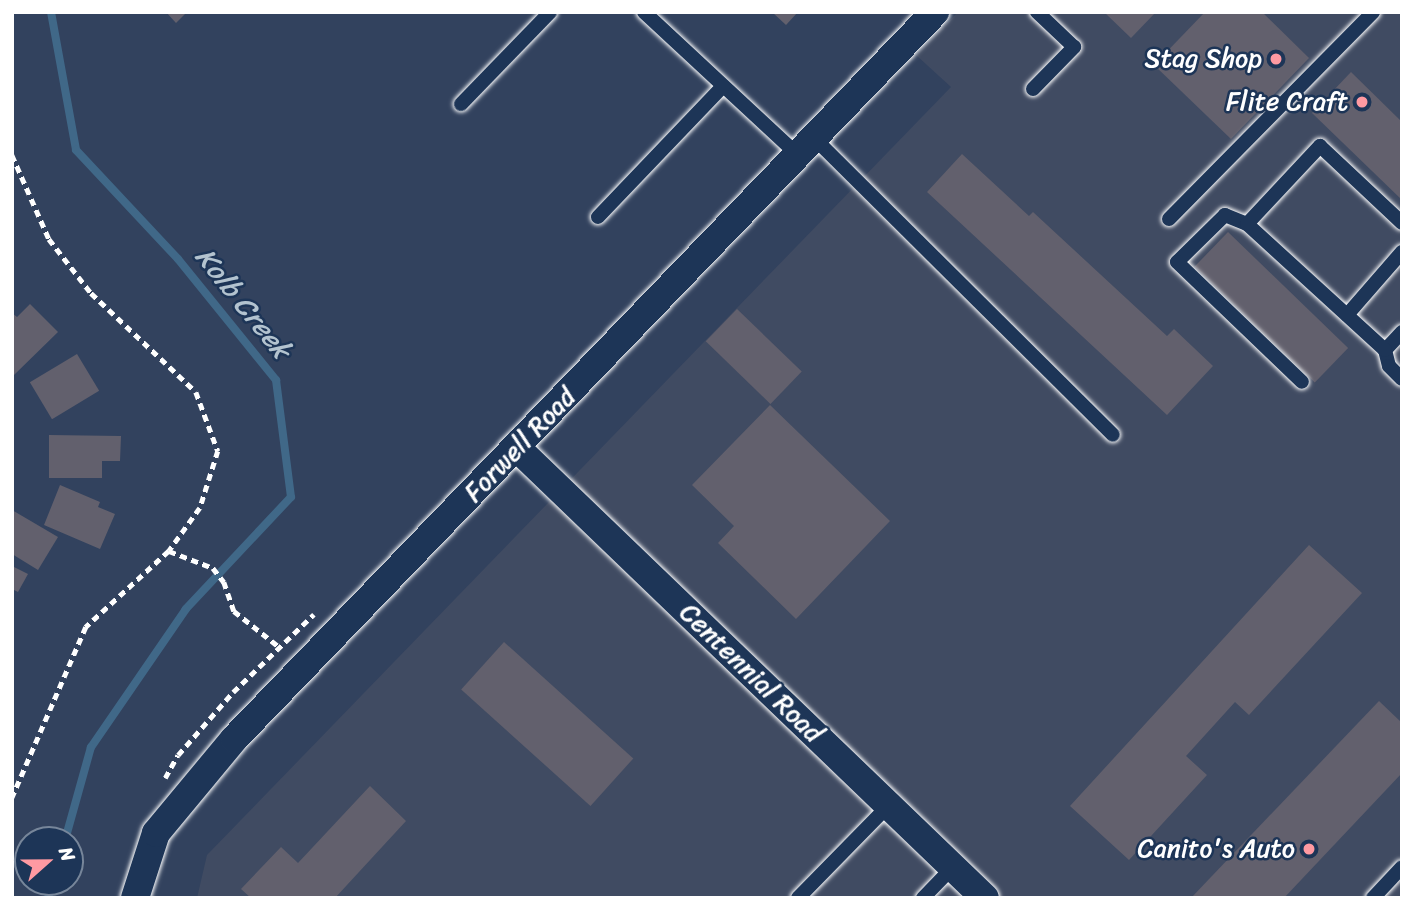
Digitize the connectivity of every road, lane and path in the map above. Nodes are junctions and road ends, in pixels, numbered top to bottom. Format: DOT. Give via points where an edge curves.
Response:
graph roads {
  1 [pos="550,12"];
  2 [pos="644,12"];
  3 [pos="935,12"];
  4 [pos="1037,12"];
  5 [pos="1373,12"];
  6 [pos="723,86"];
  7 [pos="1033,89"];
  8 [pos="461,104"];
  9 [pos="806,147"];
  10 [pos="12,155"];
  11 [pos="597,217"];
  12 [pos="1169,219"];
  13 [pos="1402,223"];
  14 [pos="1247,225"];
  15 [pos="1402,252"];
  16 [pos="1347,316"];
  17 [pos="1402,332"];
  18 [pos="1385,349"];
  19 [pos="1402,379"];
  20 [pos="1302,382"];
  21 [pos="1113,435"];
  22 [pos="517,448"];
  23 [pos="169,551"];
  24 [pos="278,646"];
  25 [pos="12,798"];
  26 [pos="889,805"];
  27 [pos="953,867"];
  28 [pos="1402,867"];
  29 [pos="135,898"];
  30 [pos="798,898"];
  31 [pos="923,898"];
  32 [pos="985,898"];
  33 [pos="1373,898"];
  1 -- 8 [label="lane"];
  2 -- 6 [label="lane"];
  3 -- 9 [label="street, Forwell Road"];
  4 -- 7 [label="lane" via="1074,47"];
  5 -- 12 [label="lane"];
  6 -- 9 [label="lane"];
  6 -- 11 [label="lane"];
  9 -- 21 [label="lane"];
  9 -- 22 [label="street, Forwell Road"];
  10 -- 23 [label="path" via="49,239 91,293 196,392 218,451 200,508"];
  13 -- 14 [label="lane" via="1320,146"];
  14 -- 16 [label="lane"];
  14 -- 20 [label="lane" via="1225,215 1177,262"];
  15 -- 16 [label="lane"];
  16 -- 18 [label="lane"];
  17 -- 18 [label="lane"];
  18 -- 19 [label="lane" via="1389,366"];
  22 -- 26 [label="street, Centennial Road"];
  22 -- 29 [label="street, Forwell Road" via="233,739 156,833"];
  23 -- 24 [label="path" via="214,568 234,611"];
  23 -- 25 [label="path" via="86,627"];
  26 -- 27 [label="street, Centennial Road"];
  26 -- 30 [label="lane"];
  27 -- 31 [label="lane"];
  27 -- 32 [label="street, Centennial Road"];
  28 -- 33 [label="lane"];
}
